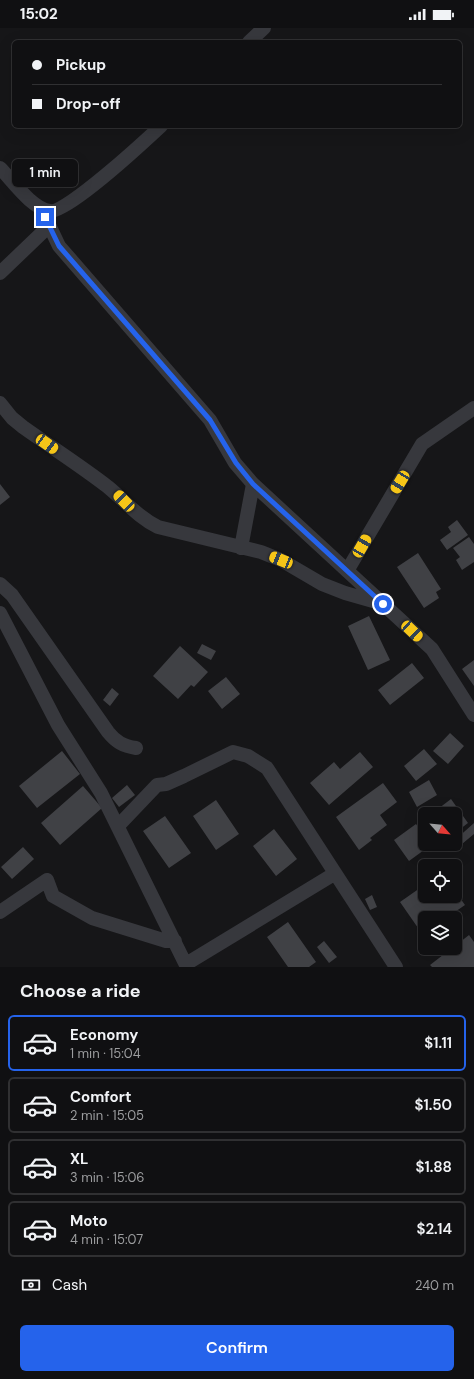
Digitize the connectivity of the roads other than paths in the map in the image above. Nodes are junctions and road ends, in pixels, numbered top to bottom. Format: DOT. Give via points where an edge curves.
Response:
graph roads {
  1 [pos="264,28"];
  2 [pos="251,40"];
  3 [pos="159,128"];
  4 [pos="0,168"];
  5 [pos="41,208"];
  6 [pos="49,226"];
  7 [pos="0,273"];
  8 [pos="0,403"];
  9 [pos="474,408"];
  10 [pos="253,484"];
  11 [pos="241,548"];
  12 [pos="347,571"];
  13 [pos="0,584"];
  14 [pos="383,604"];
  15 [pos="0,613"];
  16 [pos="474,715"];
  17 [pos="136,748"];
  18 [pos="118,826"];
  19 [pos="334,874"];
  20 [pos="0,912"];
  21 [pos="175,941"];
  22 [pos="187,965"];
  23 [pos="396,967"];
  1 -- 2 [label="street"];
  3 -- 5 [label="street" via="104,176 62,208 52,212"];
  4 -- 5 [label="street"];
  5 -- 6 [label="street"];
  6 -- 7 [label="street"];
  6 -- 10 [label="street" via="59,246 210,420 236,463"];
  8 -- 11 [label="street" via="12,418 107,486 145,520 158,527"];
  9 -- 12 [label="street" via="422,444"];
  10 -- 11 [label="street"];
  10 -- 12 [label="street"];
  11 -- 14 [label="street" via="281,560 322,584"];
  12 -- 14 [label="street"];
  13 -- 17 [label="street" via="12,595 111,736 124,746"];
  14 -- 16 [label="street" via="432,649"];
  15 -- 18 [label="street" via="58,725 101,793"];
  18 -- 19 [label="street" via="157,785 166,784 233,752 248,756 267,768"];
  18 -- 21 [label="street"];
  19 -- 22 [label="street"];
  19 -- 23 [label="street"];
  20 -- 21 [label="street" via="47,880 53,896 92,918 166,941"];
  21 -- 22 [label="street"];
}
